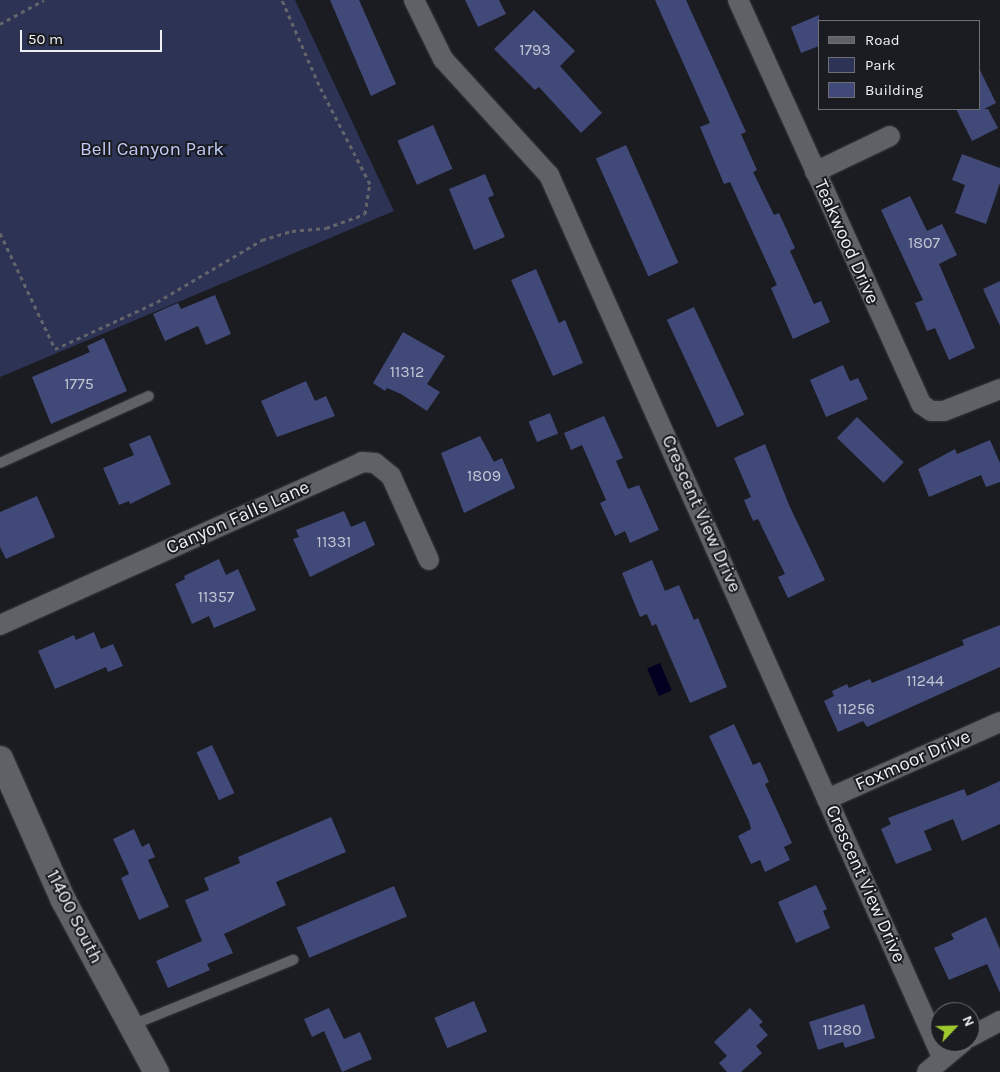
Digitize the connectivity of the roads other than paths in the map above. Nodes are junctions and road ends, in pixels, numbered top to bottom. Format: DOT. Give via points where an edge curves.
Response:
graph roads {
  1 [pos="414,0"];
  2 [pos="738,0"];
  3 [pos="890,136"];
  4 [pos="814,172"];
  5 [pos="1000,389"];
  6 [pos="149,396"];
  7 [pos="0,463"];
  8 [pos="428,560"];
  9 [pos="0,625"];
  10 [pos="1000,722"];
  11 [pos="0,758"];
  12 [pos="827,800"];
  13 [pos="293,960"];
  14 [pos="1000,1021"];
  15 [pos="132,1025"];
  16 [pos="980,1032"];
  17 [pos="949,1052"];
  18 [pos="942,1057"];
  19 [pos="156,1072"];
  20 [pos="927,1072"];
  1 -- 12 [label="street, Crescent View Drive" via="443,59 549,175"];
  2 -- 4 [label="street, Teakwood Drive"];
  3 -- 4 [label="street"];
  4 -- 5 [label="street, Teakwood Drive" via="921,404 931,411 944,411"];
  6 -- 7 [label="lane"];
  8 -- 9 [label="street, Canyon Falls Lane" via="391,476 375,463 362,462"];
  10 -- 12 [label="street, Foxmoor Drive"];
  11 -- 15 [label="street, 11400 South" via="63,900"];
  12 -- 18 [label="street, Crescent View Drive"];
  13 -- 15 [label="lane"];
  14 -- 16 [label="street"];
  15 -- 19 [label="street, 11400 South"];
  17 -- 18 [label="street"];
  18 -- 20 [label="street"];
}
